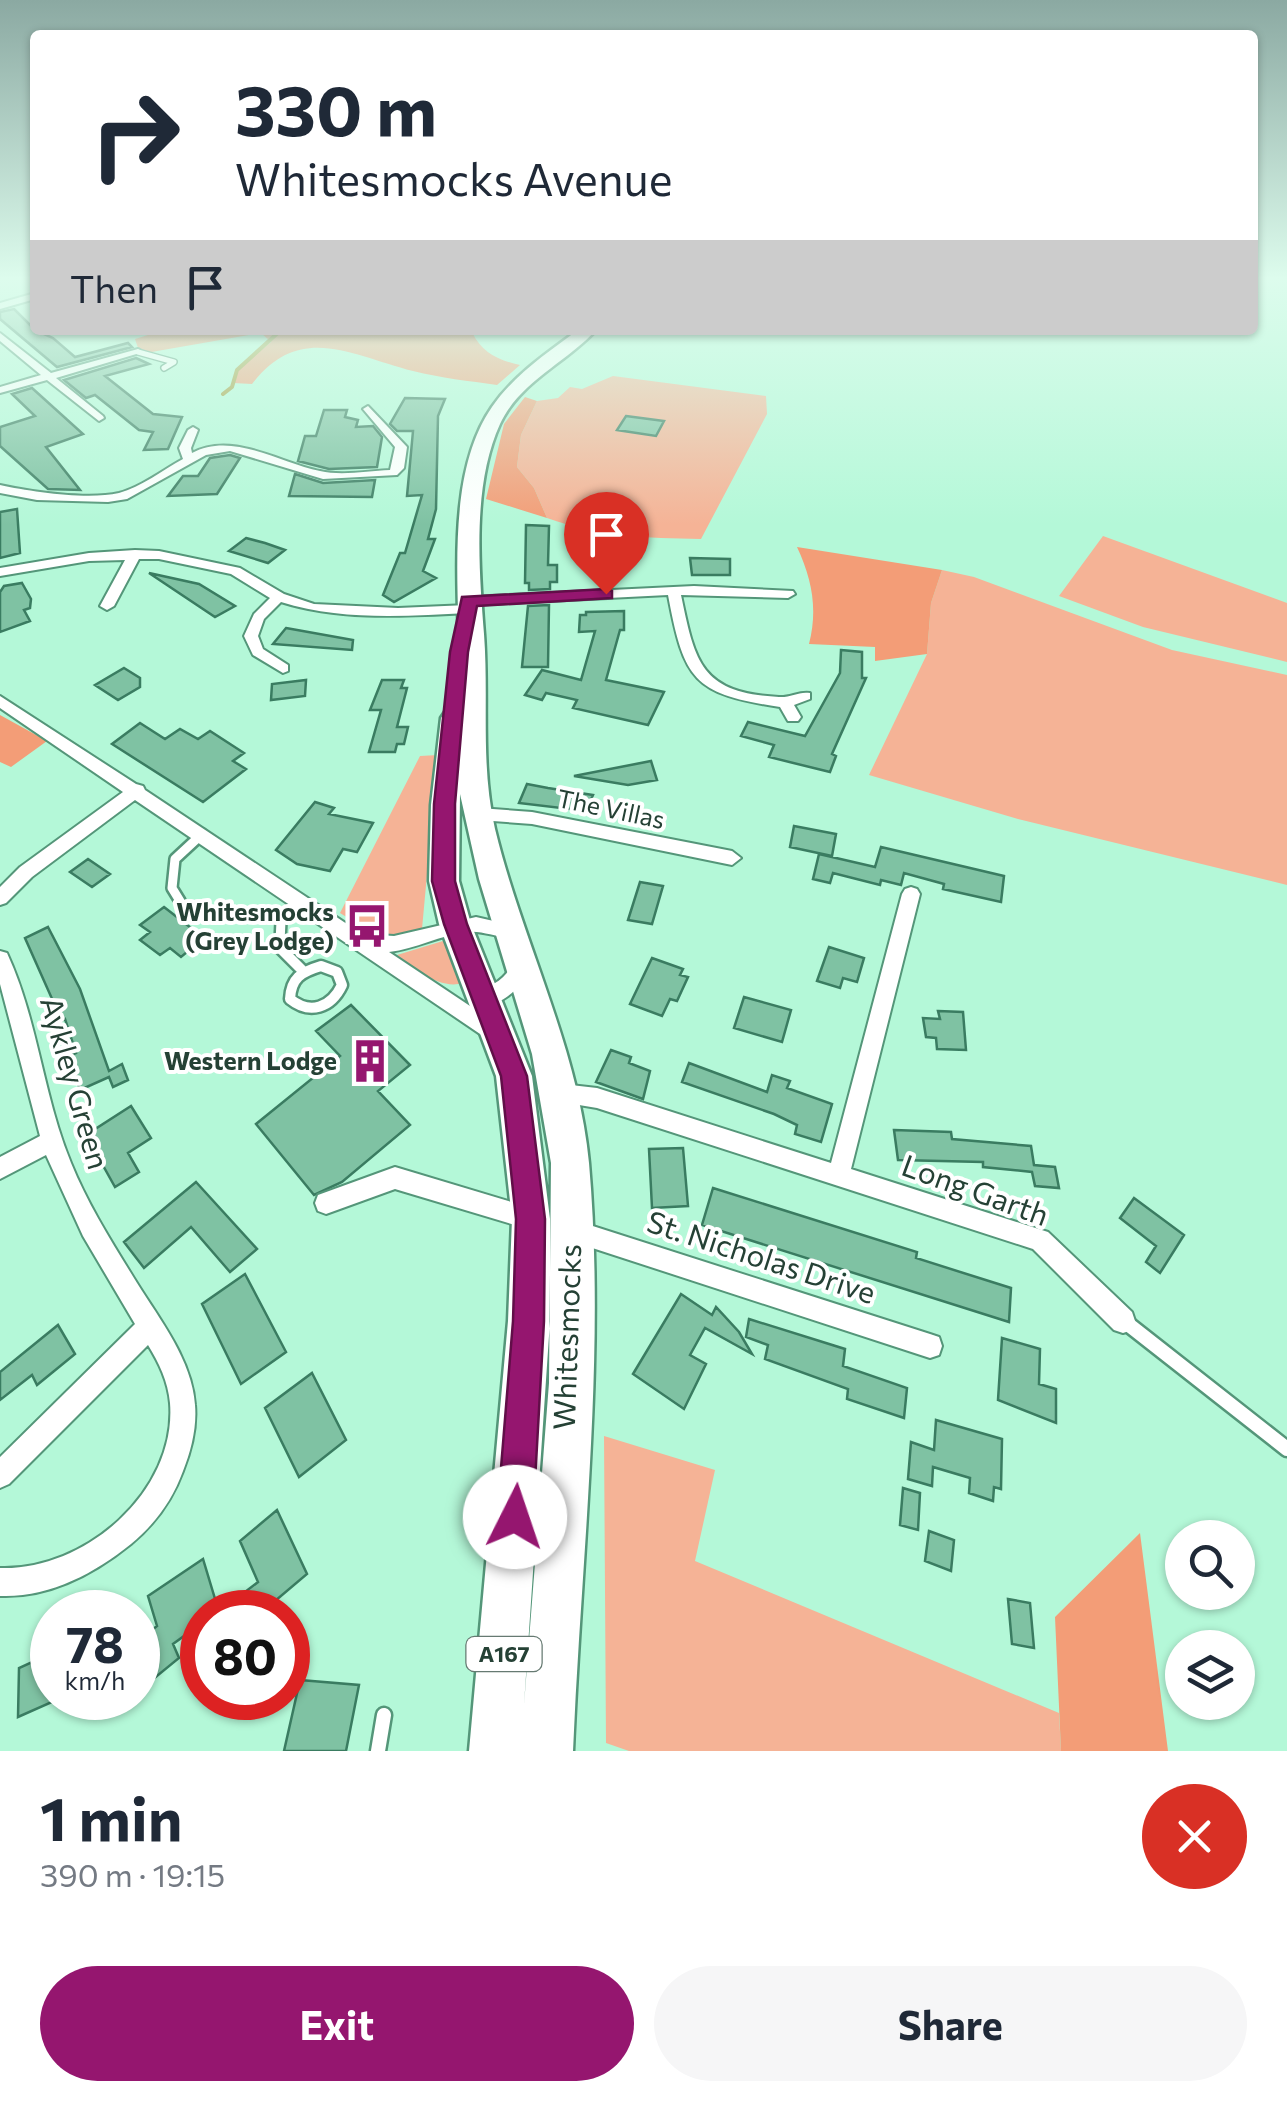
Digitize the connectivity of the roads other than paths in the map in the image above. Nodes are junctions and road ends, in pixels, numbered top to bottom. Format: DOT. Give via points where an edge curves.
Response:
graph roads {
  1 [pos="31,362"];
  2 [pos="104,362"];
  3 [pos="173,362"];
  4 [pos="547,362"];
  5 [pos="164,368"];
  6 [pos="50,377"];
  7 [pos="0,390"];
  8 [pos="368,409"];
  9 [pos="99,418"];
  10 [pos="193,430"];
  11 [pos="189,460"];
  12 [pos="0,489"];
  13 [pos="135,554"];
  14 [pos="0,572"];
  15 [pos="674,591"];
  16 [pos="788,594"];
  17 [pos="279,597"];
  18 [pos="107,606"];
  19 [pos="468,610"];
  20 [pos="283,668"];
  21 [pos="805,696"];
  22 [pos="0,700"];
  23 [pos="136,790"];
  24 [pos="479,814"];
  25 [pos="202,834"];
  26 [pos="732,858"];
  27 [pos="911,894"];
  28 [pos="0,898"];
  29 [pos="298,900"];
  30 [pos="180,901"];
  31 [pos="456,924"];
  32 [pos="509,931"];
  33 [pos="362,942"];
  34 [pos="0,959"];
  35 [pos="522,964"];
  36 [pos="303,971"];
  37 [pos="464,999"];
  38 [pos="562,1094"];
  39 [pos="52,1141"];
  40 [pos="0,1168"];
  41 [pos="839,1175"];
  42 [pos="326,1203"];
  43 [pos="530,1219"];
  44 [pos="572,1230"];
  45 [pos="1123,1321"];
  46 [pos="150,1326"];
  47 [pos="930,1346"];
  48 [pos="1287,1449"];
  49 [pos="0,1475"];
  50 [pos="0,1582"];
  51 [pos="384,1715"];
  52 [pos="378,1751"];
  53 [pos="495,1751"];
  54 [pos="547,1751"];
  1 -- 6 [label="street"];
  2 -- 6 [label="street"];
  3 -- 5 [label="lane"];
  4 -- 19 [label="highway, Whitesmocks / A167" via="506,400 483,444"];
  6 -- 7 [label="street"];
  6 -- 9 [label="street"];
  8 -- 11 [label="street" via="401,447 393,472 323,476 230,448"];
  10 -- 11 [label="street" via="185,448"];
  11 -- 12 [label="street" via="143,488 108,498"];
  13 -- 14 [label="street"];
  13 -- 17 [label="street" via="214,565"];
  13 -- 18 [label="street"];
  15 -- 16 [label="street"];
  15 -- 19 [label="street"];
  15 -- 21 [label="street" via="692,668 704,684 789,710"];
  17 -- 19 [label="street" via="344,612"];
  17 -- 20 [label="street" via="256,618 250,642"];
  19 -- 24 [label="highway, Whitesmocks / A167" via="470,742"];
  19 -- 31 [label="highway, Whitesmocks / A167" via="445,804 444,881"];
  22 -- 23 [label="street"];
  23 -- 25 [label="street"];
  23 -- 28 [label="street"];
  24 -- 26 [label="street, The Villas" via="532,818"];
  24 -- 32 [label="highway, Whitesmocks / A167"];
  25 -- 29 [label="street"];
  25 -- 30 [label="lane" via="175,858 172,888"];
  27 -- 41 [label="street"];
  29 -- 33 [label="street"];
  29 -- 36 [label="lane" via="281,920 280,948"];
  31 -- 32 [label="street" via="488,922"];
  31 -- 33 [label="street" via="392,945"];
  31 -- 37 [label="highway, Whitesmocks / A167"];
  32 -- 35 [label="highway, Whitesmocks / A167"];
  33 -- 37 [label="street"];
  34 -- 39 [label="street, Aykley Green" via="17,1000"];
  35 -- 37 [label="street" via="501,992"];
  35 -- 38 [label="highway, Whitesmocks / A167"];
  36 -- 36 [label="lane" via="322,966 337,972 342,985 334,1000 318,1009 294,1004 291,984"];
  37 -- 43 [label="highway, Whitesmocks / A167" via="498,1035 514,1076"];
  38 -- 41 [label="street, Long Garth" via="597,1098"];
  38 -- 44 [label="highway, Whitesmocks / A167"];
  39 -- 40 [label="street"];
  39 -- 46 [label="street, Aykley Green" via="82,1216"];
  41 -- 45 [label="street, Long Garth" via="1040,1240"];
  42 -- 43 [label="street, St. Nicholas Drive" via="395,1178"];
  43 -- 44 [label="street, St. Nicholas Drive"];
  43 -- 53 [label="highway, Whitesmocks / A167" via="528,1340"];
  44 -- 47 [label="street, St. Nicholas Drive"];
  44 -- 54 [label="highway, Whitesmocks / A167"];
  45 -- 48 [label="lane"];
  46 -- 49 [label="street"];
  46 -- 50 [label="street, Aykley Green" via="179,1384 183,1408 172,1468 159,1494 109,1543 77,1563 37,1582"];
  51 -- 52 [label="lane"];
}
